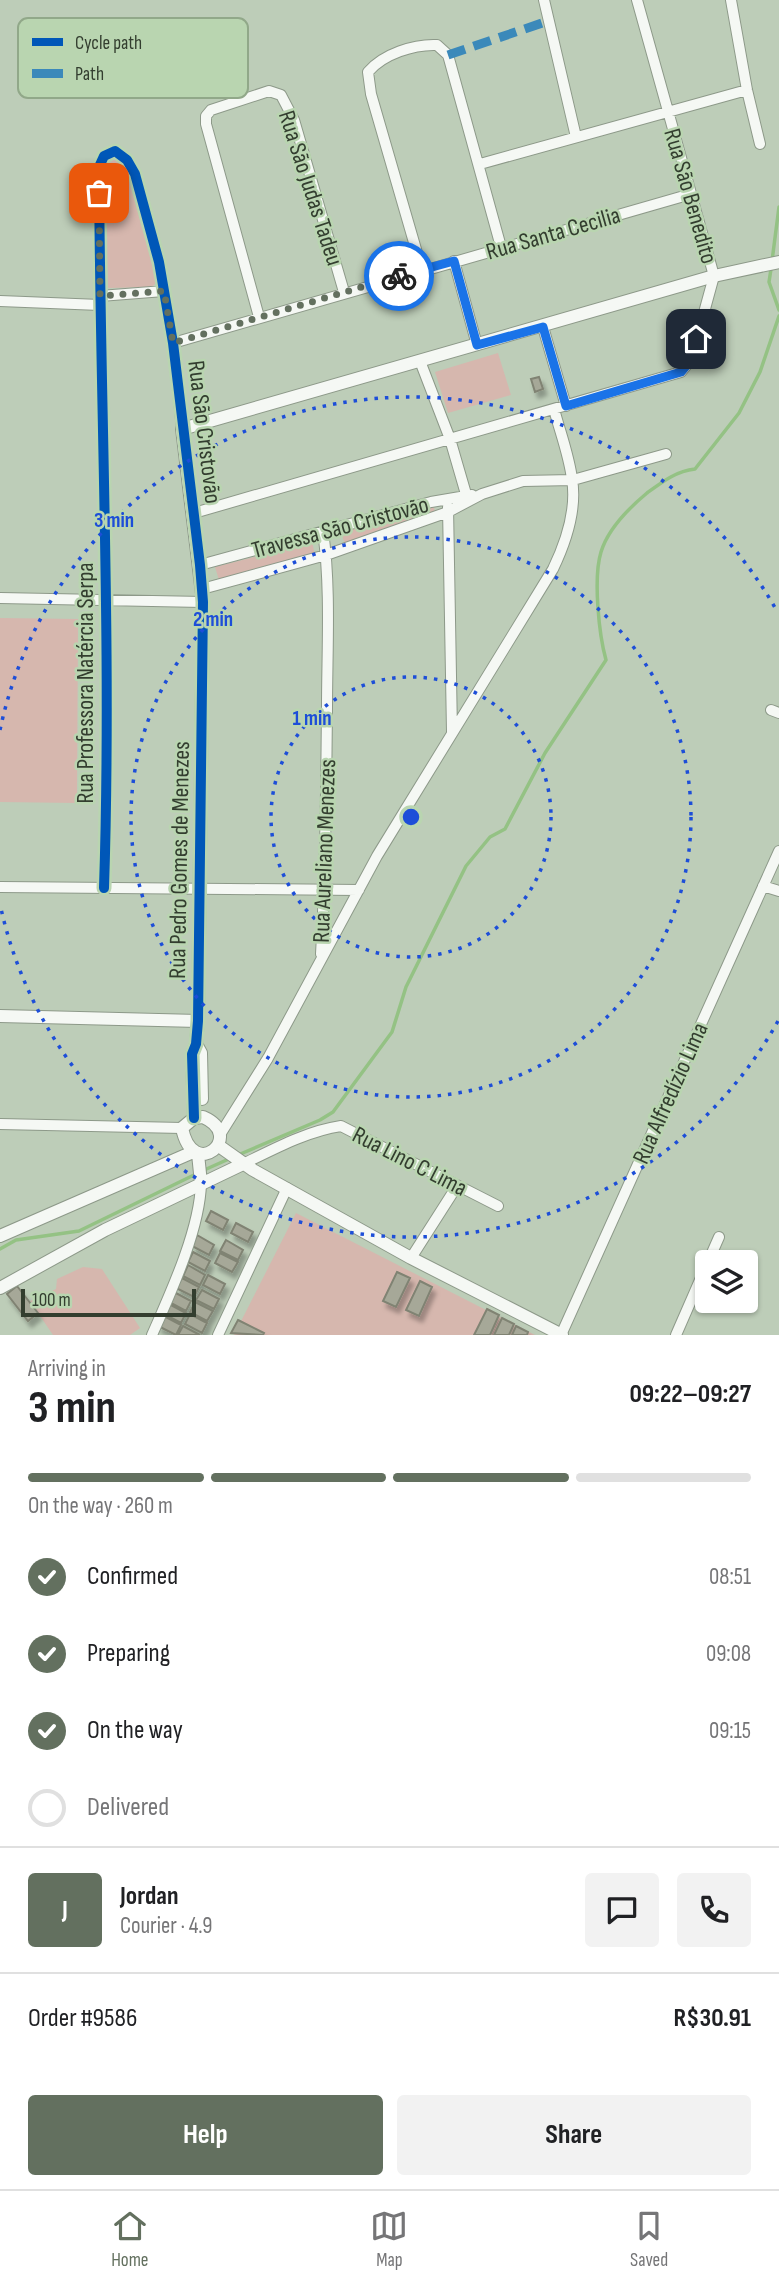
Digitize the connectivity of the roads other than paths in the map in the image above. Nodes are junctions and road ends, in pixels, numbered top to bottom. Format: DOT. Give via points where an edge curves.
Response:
graph roads {
  1 [pos="544,0"];
  2 [pos="637,0"];
  3 [pos="731,0"];
  4 [pos="747,90"];
  5 [pos="667,111"];
  6 [pos="576,137"];
  7 [pos="760,144"];
  8 [pos="117,152"];
  9 [pos="480,164"];
  10 [pos="691,194"];
  11 [pos="501,247"];
  12 [pos="454,261"];
  13 [pos="779,262"];
  14 [pos="422,270"];
  15 [pos="714,276"];
  16 [pos="164,291"];
  17 [pos="344,292"];
  18 [pos="0,301"];
  19 [pos="100,301"];
  20 [pos="259,317"];
  21 [pos="543,327"];
  22 [pos="173,343"];
  23 [pos="477,345"];
  24 [pos="420,361"];
  25 [pos="566,406"];
  26 [pos="554,409"];
  27 [pos="183,429"];
  28 [pos="450,439"];
  29 [pos="666,454"];
  30 [pos="573,480"];
  31 [pos="447,499"];
  32 [pos="468,499"];
  33 [pos="448,512"];
  34 [pos="194,513"];
  35 [pos="323,531"];
  36 [pos="326,555"];
  37 [pos="200,565"];
  38 [pos="202,595"];
  39 [pos="0,598"];
  40 [pos="107,601"];
  41 [pos="452,732"];
  42 [pos="779,850"];
  43 [pos="763,886"];
  44 [pos="0,887"];
  45 [pos="104,888"];
  46 [pos="199,889"];
  47 [pos="325,890"];
  48 [pos="359,890"];
  49 [pos="779,891"];
  50 [pos="320,960"];
  51 [pos="0,1016"];
  52 [pos="198,1021"];
  53 [pos="198,1117"];
  54 [pos="0,1124"];
  55 [pos="182,1128"];
  56 [pos="229,1151"];
  57 [pos="196,1153"];
  58 [pos="200,1176"];
  59 [pos="457,1186"];
  60 [pos="287,1188"];
  61 [pos="498,1206"];
  62 [pos="0,1236"];
  63 [pos="719,1237"];
  64 [pos="714,1250"];
  65 [pos="411,1258"];
  66 [pos="0,1288"];
  67 [pos="695,1292"];
  68 [pos="152,1335"];
  69 [pos="218,1335"];
  70 [pos="562,1335"];
  71 [pos="676,1335"];
  1 -- 6 [label="street"];
  2 -- 5 [label="street, Rua São Benedito"];
  3 -- 4 [label="street"];
  4 -- 5 [label="street"];
  4 -- 7 [label="street"];
  5 -- 6 [label="street"];
  5 -- 10 [label="street, Rua São Benedito"];
  6 -- 9 [label="street"];
  8 -- 16 [label="street, Rua São Cristovão" via="135,174"];
  8 -- 19 [label="street, Rua Professora Natércia Serpa" via="104,156 99,167"];
  9 -- 11 [label="street"];
  9 -- 14 [label="street" via="448,55 437,44 424,44 377,61 368,72 371,94"];
  10 -- 11 [label="street, Rua Santa Cecilia"];
  10 -- 15 [label="street, Rua São Benedito"];
  11 -- 12 [label="street, Rua Santa Cecilia"];
  12 -- 14 [label="street, Rua Santa Cecilia"];
  12 -- 23 [label="street"];
  13 -- 15 [label="street"];
  14 -- 17 [label="street, Rua Santa Cecilia"];
  15 -- 21 [label="street"];
  15 -- 25 [label="street, Rua São Benedito" via="691,360 681,372"];
  16 -- 19 [label="street"];
  16 -- 22 [label="street, Rua São Cristovão"];
  17 -- 20 [label="street, Rua Santa Cecilia"];
  17 -- 20 [label="street, Rua São Judas Tadeu" via="294,120 281,95 270,91 211,110 206,116"];
  18 -- 19 [label="street"];
  19 -- 40 [label="street, Rua Professora Natércia Serpa"];
  20 -- 22 [label="street, Rua Santa Cecilia"];
  21 -- 23 [label="street"];
  21 -- 25 [label="street"];
  22 -- 27 [label="street, Rua São Cristovão"];
  23 -- 24 [label="street"];
  24 -- 27 [label="street"];
  24 -- 28 [label="street"];
  25 -- 26 [label="street"];
  26 -- 28 [label="street"];
  26 -- 30 [label="street"];
  27 -- 34 [label="street, Rua São Cristovão"];
  28 -- 32 [label="street"];
  28 -- 34 [label="street"];
  29 -- 30 [label="street, Travessa São Cristovão"];
  30 -- 32 [label="street, Travessa São Cristovão" via="523,481"];
  30 -- 41 [label="street" via="572,510 562,551"];
  31 -- 32 [label="street, Travessa São Cristovão"];
  31 -- 33 [label="street"];
  31 -- 35 [label="street, Travessa São Cristovão"];
  32 -- 33 [label="street, Travessa São Cristovão"];
  33 -- 36 [label="street, Travessa São Cristovão"];
  33 -- 41 [label="street"];
  34 -- 37 [label="street, Rua São Cristovão"];
  35 -- 36 [label="street, Rua Aureliano Menezes"];
  35 -- 37 [label="street, Travessa São Cristovão"];
  36 -- 38 [label="street, Travessa São Cristovão"];
  36 -- 47 [label="street, Rua Aureliano Menezes"];
  37 -- 38 [label="street, Rua São Cristovão"];
  38 -- 40 [label="street, Travessa São Cristovão"];
  38 -- 46 [label="street, Rua Pedro Gomes de Menezes"];
  39 -- 40 [label="street, Travessa São Cristovão"];
  40 -- 45 [label="street, Rua Professora Natércia Serpa"];
  41 -- 48 [label="street"];
  42 -- 43 [label="street, Rua Alfredízio Lima"];
  43 -- 49 [label="street"];
  43 -- 70 [label="street, Rua Alfredízio Lima"];
  44 -- 45 [label="street"];
  45 -- 46 [label="street"];
  46 -- 47 [label="street"];
  46 -- 52 [label="street, Rua Pedro Gomes de Menezes"];
  47 -- 48 [label="street"];
  47 -- 50 [label="street, Rua Aureliano Menezes"];
  48 -- 50 [label="street"];
  50 -- 56 [label="street" via="268,1058"];
  51 -- 52 [label="street"];
  52 -- 53 [label="street, Rua Pedro Gomes de Menezes" via="192,1054"];
  53 -- 55 [label="street"];
  53 -- 56 [label="street" via="215,1122"];
  54 -- 55 [label="street"];
  55 -- 57 [label="street" via="185,1143"];
  56 -- 57 [label="street"];
  56 -- 58 [label="street"];
  56 -- 59 [label="street, Rua Lino C Lima" via="289,1142 341,1126"];
  56 -- 60 [label="street"];
  57 -- 58 [label="street"];
  57 -- 62 [label="street"];
  58 -- 66 [label="street"];
  58 -- 68 [label="street" via="201,1200 190,1238"];
  59 -- 61 [label="street, Rua Lino C Lima"];
  59 -- 65 [label="street"];
  60 -- 65 [label="street"];
  60 -- 69 [label="street"];
  63 -- 64 [label="street"];
  65 -- 70 [label="street"];
  67 -- 71 [label="street"];
}
